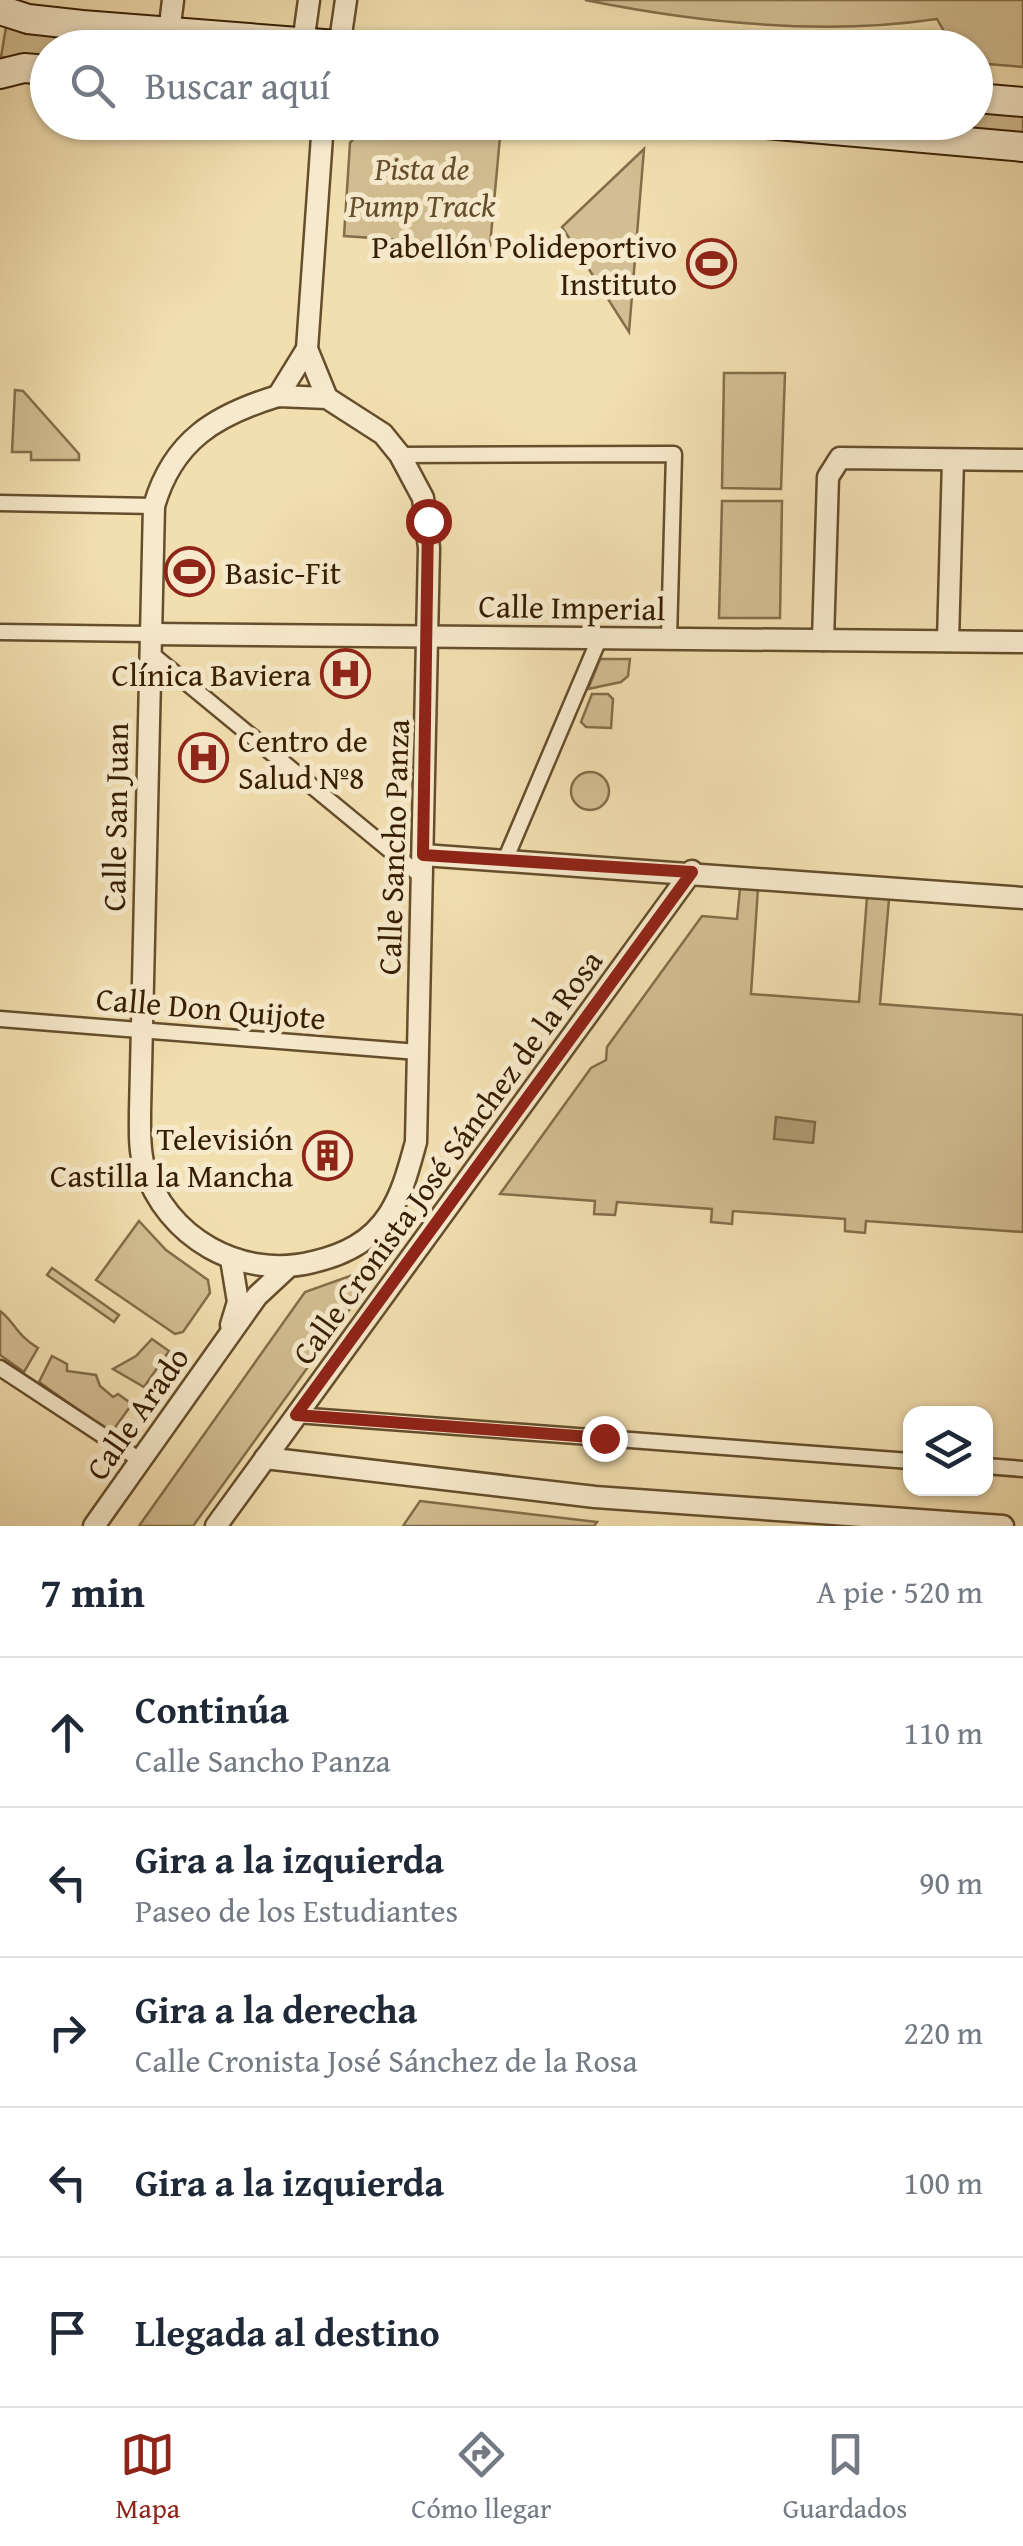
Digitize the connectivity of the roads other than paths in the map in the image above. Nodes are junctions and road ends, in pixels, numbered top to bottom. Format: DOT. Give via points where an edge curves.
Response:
graph roads {
  1 [pos="173,0"];
  2 [pos="309,0"];
  3 [pos="346,0"];
  4 [pos="0,10"];
  5 [pos="63,30"];
  6 [pos="169,30"];
  7 [pos="307,30"];
  8 [pos="342,30"];
  9 [pos="30,68"];
  10 [pos="0,74"];
  11 [pos="993,99"];
  12 [pos="1023,102"];
  13 [pos="322,140"];
  14 [pos="945,140"];
  15 [pos="1023,147"];
  16 [pos="307,349"];
  17 [pos="278,396"];
  18 [pos="327,398"];
  19 [pos="400,455"];
  20 [pos="953,460"];
  21 [pos="1023,460"];
  22 [pos="0,503"];
  23 [pos="154,506"];
  24 [pos="0,632"];
  25 [pos="429,635"];
  26 [pos="600,637"];
  27 [pos="669,638"];
  28 [pos="823,640"];
  29 [pos="948,641"];
  30 [pos="148,642"];
  31 [pos="1023,642"];
  32 [pos="506,858"];
  33 [pos="422,865"];
  34 [pos="692,872"];
  35 [pos="1023,898"];
  36 [pos="0,1019"];
  37 [pos="141,1031"];
  38 [pos="418,1052"];
  39 [pos="231,1258"];
  40 [pos="286,1269"];
  41 [pos="229,1334"];
  42 [pos="0,1368"];
  43 [pos="296,1415"];
  44 [pos="265,1458"];
  45 [pos="140,1460"];
  46 [pos="903,1460"];
  47 [pos="993,1467"];
  48 [pos="1023,1469"];
  49 [pos="94,1526"];
  50 [pos="216,1526"];
  51 [pos="1003,1526"];
  1 -- 6 [label="street"];
  2 -- 7 [label="street"];
  3 -- 8 [label="street"];
  4 -- 5 [label="main road"];
  9 -- 10 [label="main road"];
  11 -- 12 [label="main road"];
  13 -- 16 [label="street"];
  14 -- 15 [label="main road"];
  16 -- 17 [label="street"];
  16 -- 18 [label="street"];
  17 -- 18 [label="street, Calle San Juan"];
  17 -- 23 [label="street, Calle San Juan" via="231,410 208,425 169,468"];
  18 -- 19 [label="street, Calle Sancho Panza" via="383,434"];
  19 -- 25 [label="street, Calle Sancho Panza" via="428,521"];
  19 -- 27 [label="street" via="674,454"];
  20 -- 21 [label="street"];
  20 -- 28 [label="street" via="852,455 831,467"];
  20 -- 29 [label="street"];
  22 -- 23 [label="street"];
  23 -- 30 [label="street, Calle San Juan"];
  24 -- 30 [label="street, Calle Imperial"];
  25 -- 26 [label="street, Calle Imperial"];
  25 -- 30 [label="street, Calle Imperial"];
  25 -- 33 [label="street, Calle Sancho Panza"];
  26 -- 27 [label="street, Calle Imperial"];
  26 -- 32 [label="street"];
  27 -- 28 [label="street, Calle Imperial"];
  28 -- 29 [label="street, Calle Imperial"];
  29 -- 31 [label="street, Calle Imperial"];
  30 -- 33 [label="street"];
  30 -- 37 [label="street, Calle San Juan"];
  32 -- 33 [label="street"];
  32 -- 34 [label="street"];
  33 -- 38 [label="street, Calle Sancho Panza"];
  34 -- 35 [label="street"];
  34 -- 43 [label="street, Calle Cronista José Sánchez de la Rosa"];
  36 -- 37 [label="street, Calle Don Quijote"];
  37 -- 38 [label="street, Calle Don Quijote"];
  37 -- 39 [label="street, Calle San Juan" via="143,1163 163,1207 200,1242"];
  38 -- 40 [label="street, Calle Sancho Panza" via="416,1142 388,1216 365,1241 338,1256"];
  39 -- 40 [label="street, Calle San Juan"];
  39 -- 41 [label="street, Calle Arado" via="238,1302"];
  40 -- 41 [label="street, Calle Arado"];
  41 -- 45 [label="street, Calle Arado"];
  42 -- 45 [label="street"];
  43 -- 44 [label="street, Calle Cronista José Sánchez de la Rosa"];
  43 -- 46 [label="street"];
  44 -- 50 [label="street, Calle Cronista José Sánchez de la Rosa"];
  44 -- 51 [label="street" via="595,1497"];
  45 -- 49 [label="street, Calle Arado"];
  47 -- 48 [label="street"];
}
